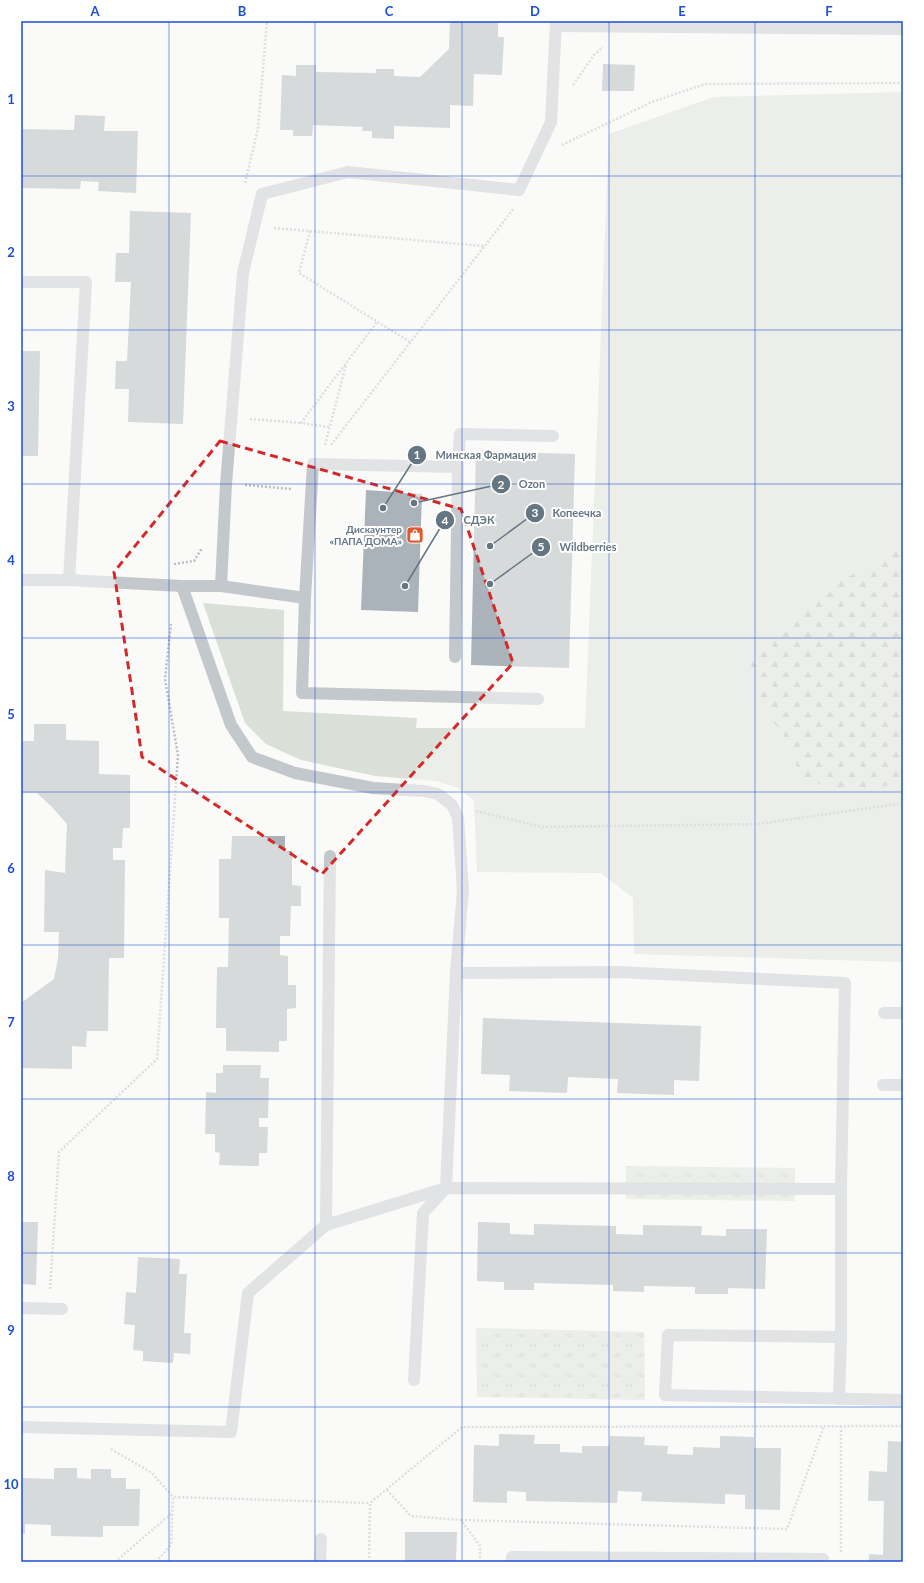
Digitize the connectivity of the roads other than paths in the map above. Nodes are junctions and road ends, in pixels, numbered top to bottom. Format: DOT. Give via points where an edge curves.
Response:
graph roads {
  1 [pos="556,23"];
  2 [pos="903,29"];
  3 [pos="21,282"];
  4 [pos="553,436"];
  5 [pos="458,467"];
  6 [pos="21,580"];
  7 [pos="68,580"];
  8 [pos="182,586"];
  9 [pos="221,586"];
  10 [pos="305,598"];
  11 [pos="455,657"];
  12 [pos="538,698"];
  13 [pos="330,856"];
  14 [pos="456,973"];
  15 [pos="884,1013"];
  16 [pos="903,1013"];
  17 [pos="883,1085"];
  18 [pos="903,1085"];
  19 [pos="446,1188"];
  20 [pos="841,1189"];
  21 [pos="326,1225"];
  22 [pos="21,1308"];
  23 [pos="62,1309"];
  24 [pos="841,1337"];
  25 [pos="414,1380"];
  26 [pos="839,1398"];
  27 [pos="903,1400"];
  28 [pos="21,1427"];
  29 [pos="321,1540"];
  30 [pos="320,1562"];
  31 [pos="512,1562"];
  32 [pos="821,1562"];
  1 -- 2 [label="lane"];
  1 -- 9 [label="lane" via="551,122 519,190 348,172 262,194 243,273 226,484"];
  3 -- 7 [label="lane" via="86,282"];
  4 -- 5 [label="lane" via="460,434"];
  5 -- 10 [label="lane" via="313,464"];
  5 -- 11 [label="lane"];
  6 -- 7 [label="lane"];
  7 -- 8 [label="lane"];
  8 -- 9 [label="lane"];
  8 -- 14 [label="lane" via="231,725 252,757 295,773 373,788 424,790 438,794 452,805 458,818 463,890"];
  9 -- 10 [label="lane"];
  10 -- 12 [label="lane" via="302,693"];
  13 -- 21 [label="lane"];
  14 -- 19 [label="lane"];
  14 -- 20 [label="lane" via="618,972 845,983"];
  15 -- 16 [label="lane"];
  17 -- 18 [label="lane"];
  19 -- 20 [label="lane"];
  19 -- 21 [label="lane"];
  19 -- 25 [label="lane" via="423,1213"];
  20 -- 24 [label="lane"];
  21 -- 28 [label="lane" via="248,1293 231,1432"];
  22 -- 23 [label="lane"];
  24 -- 26 [label="lane"];
  24 -- 26 [label="lane" via="668,1335 665,1395"];
  26 -- 27 [label="lane"];
  29 -- 30 [label="lane"];
  31 -- 32 [label="lane" via="512,1556 823,1559"];
}
